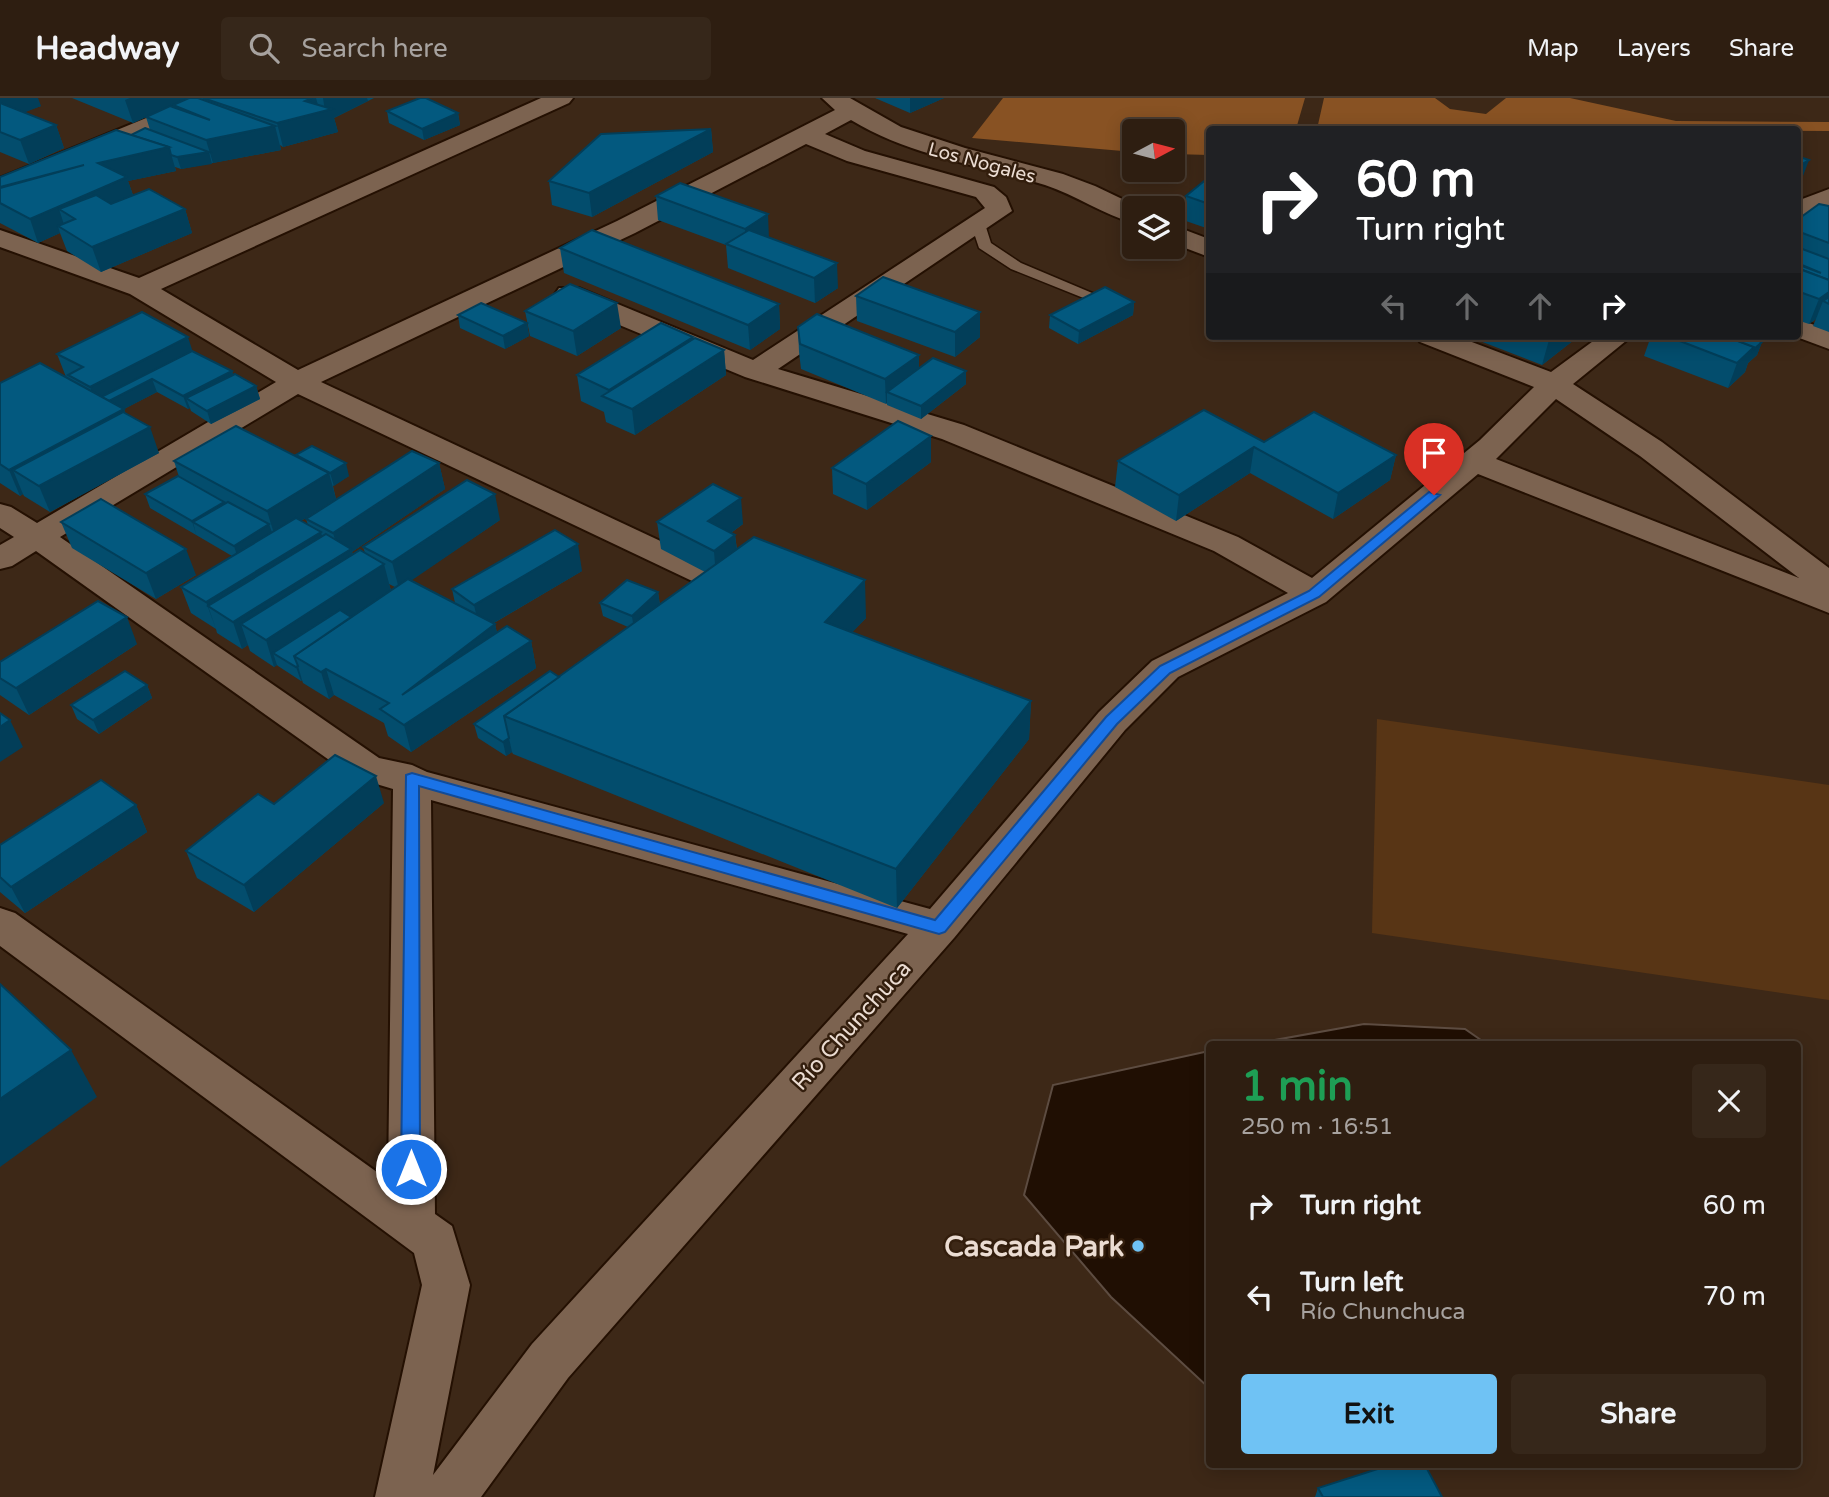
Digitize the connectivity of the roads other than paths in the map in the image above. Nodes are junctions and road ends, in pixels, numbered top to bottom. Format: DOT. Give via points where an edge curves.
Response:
graph roads {
  1 [pos="216,98"];
  2 [pos="550,102"];
  3 [pos="843,104"];
  4 [pos="804,134"];
  5 [pos="0,187"];
  6 [pos="1829,197"];
  7 [pos="1122,209"];
  8 [pos="1801,210"];
  9 [pos="1801,210"];
  10 [pos="1829,219"];
  11 [pos="978,224"];
  12 [pos="0,239"];
  13 [pos="1185,239"];
  14 [pos="1206,248"];
  15 [pos="525,276"];
  16 [pos="140,288"];
  17 [pos="1096,298"];
  18 [pos="1801,329"];
  19 [pos="1440,340"];
  20 [pos="1613,340"];
  21 [pos="1829,340"];
  22 [pos="755,370"];
  23 [pos="297,382"];
  24 [pos="1554,384"];
  25 [pos="1474,461"];
  26 [pos="0,514"];
  27 [pos="39,538"];
  28 [pos="0,559"];
  29 [pos="721,582"];
  30 [pos="1829,584"];
  31 [pos="1314,594"];
  32 [pos="1829,602"];
  33 [pos="412,778"];
  34 [pos="0,924"];
  35 [pos="939,927"];
  36 [pos="411,1225"];
  37 [pos="402,1497"];
  38 [pos="449,1497"];
  1 -- 5 [label="street"];
  2 -- 16 [label="street"];
  3 -- 4 [label="street"];
  3 -- 7 [label="street, Los Nogales" via="920,145 1086,191"];
  4 -- 11 [label="street" via="856,156 985,192 997,202 999,211"];
  4 -- 15 [label="street"];
  6 -- 8 [label="street"];
  9 -- 10 [label="street"];
  11 -- 17 [label="lane" via="984,245 1016,266"];
  11 -- 22 [label="street"];
  12 -- 16 [label="street"];
  13 -- 14 [label="street"];
  15 -- 22 [label="street"];
  15 -- 23 [label="street"];
  16 -- 23 [label="street"];
  18 -- 21 [label="street"];
  19 -- 24 [label="street"];
  20 -- 24 [label="street, Río Chunchuca"];
  22 -- 31 [label="street" via="953,432 1226,544"];
  23 -- 27 [label="street"];
  23 -- 29 [label="street"];
  24 -- 25 [label="street, Río Chunchuca"];
  24 -- 30 [label="street" via="1651,449"];
  25 -- 31 [label="street, Río Chunchuca"];
  25 -- 32 [label="street"];
  26 -- 27 [label="street"];
  27 -- 28 [label="street"];
  27 -- 33 [label="street" via="366,768"];
  31 -- 35 [label="street, Río Chunchuca" via="1165,669 1112,721"];
  33 -- 35 [label="street"];
  33 -- 36 [label="street"];
  34 -- 36 [label="street"];
  35 -- 38 [label="street, Río Chunchuca" via="550,1361"];
  36 -- 37 [label="street" via="435,1241 446,1285"];
}
